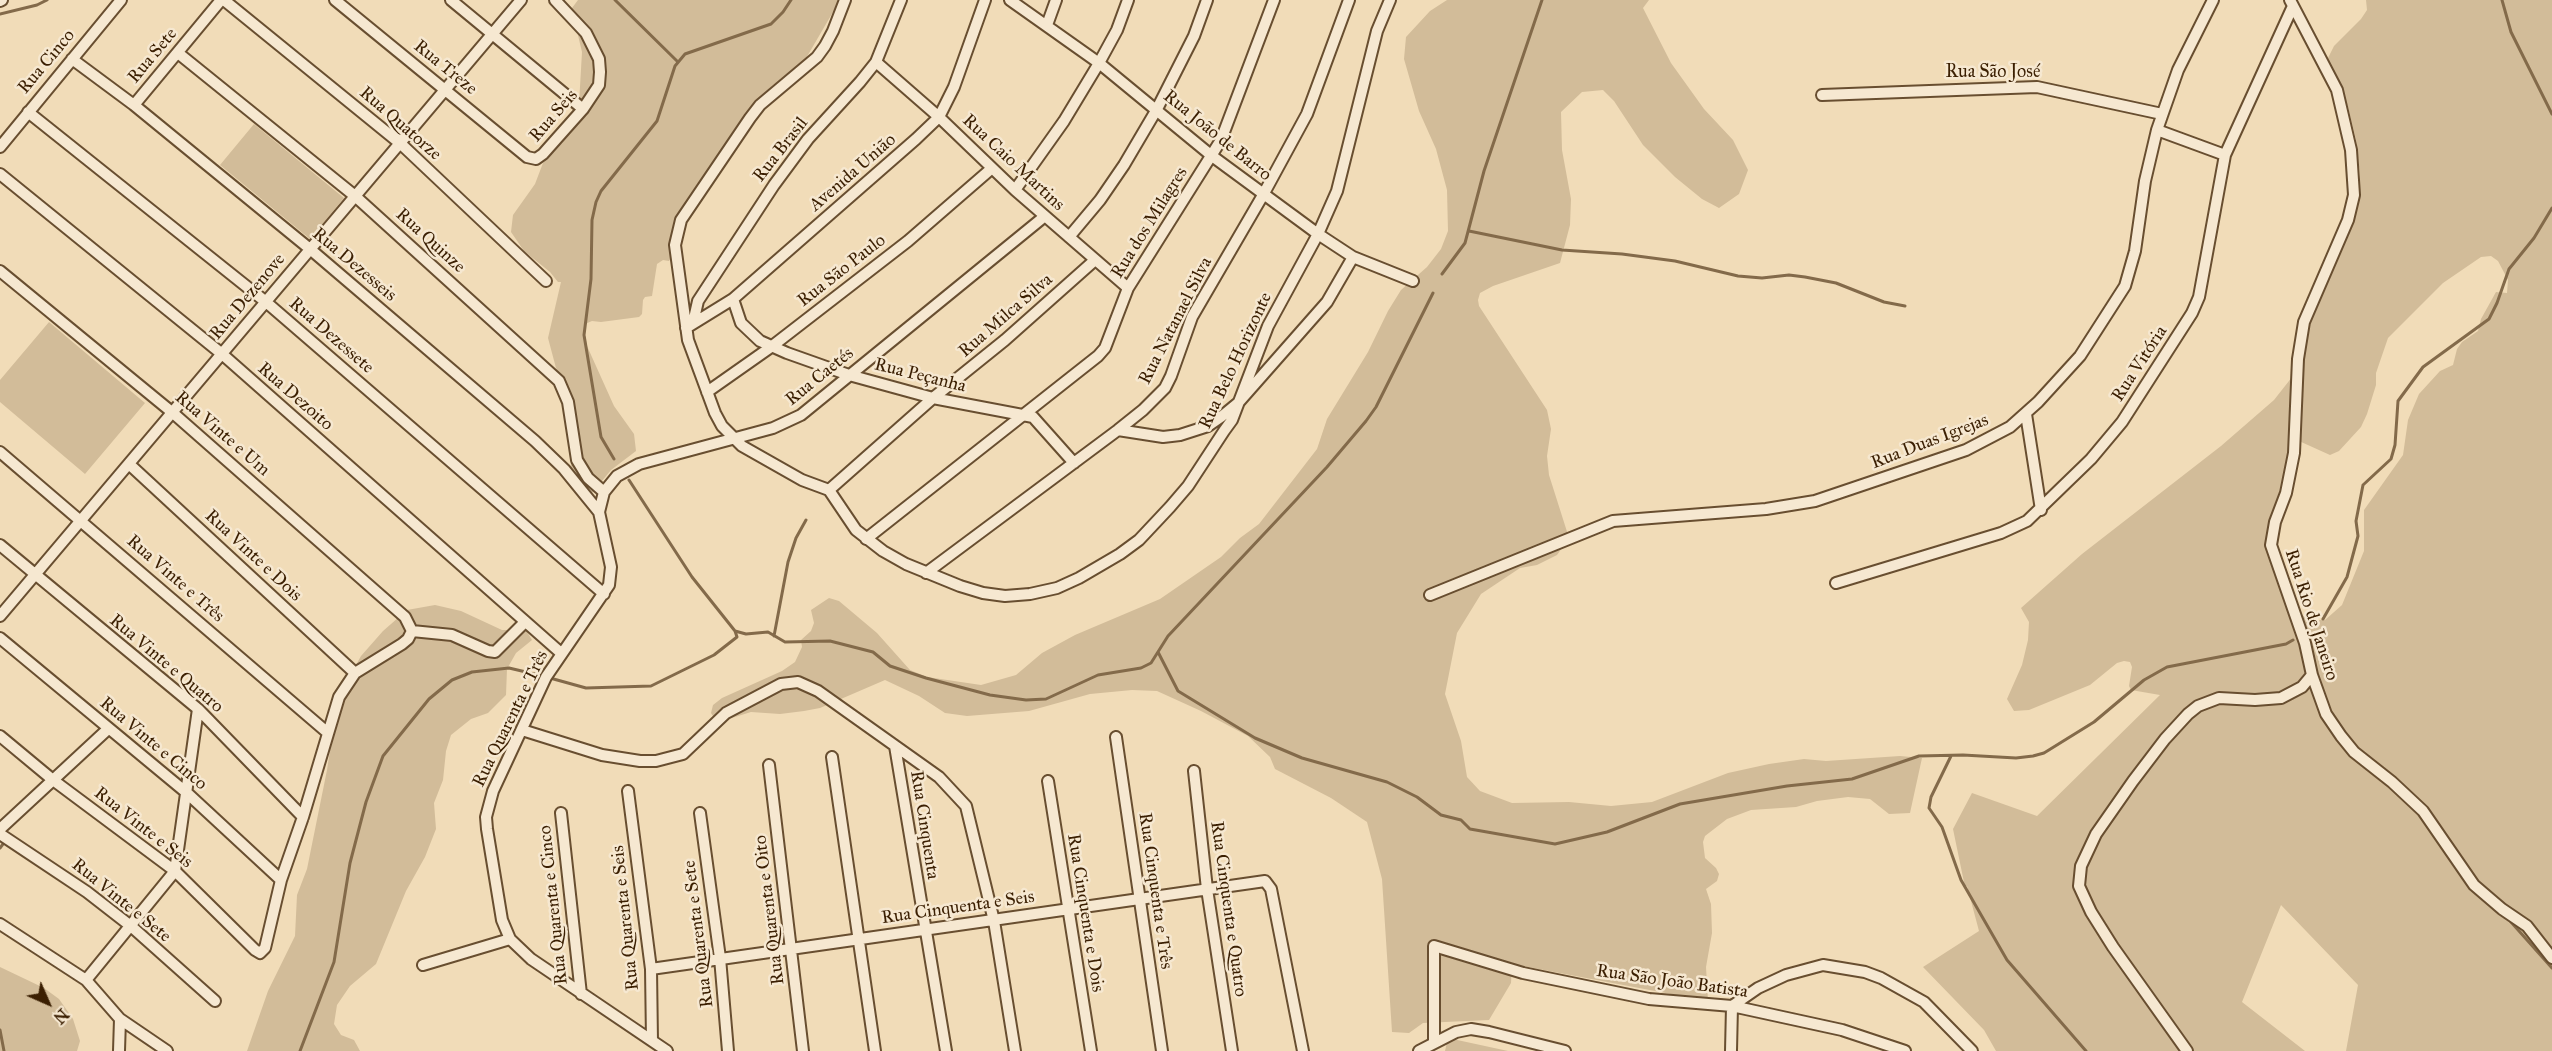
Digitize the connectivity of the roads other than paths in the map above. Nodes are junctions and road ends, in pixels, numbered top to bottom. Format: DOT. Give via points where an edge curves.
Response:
graph roads {
  1 [pos="121,0"];
  2 [pos="223,0"];
  3 [pos="335,0"];
  4 [pos="451,0"];
  5 [pos="521,0"];
  6 [pos="555,0"];
  7 [pos="845,0"];
  8 [pos="901,0"];
  9 [pos="985,0"];
  10 [pos="1010,0"];
  11 [pos="1056,0"];
  12 [pos="1128,0"];
  13 [pos="1207,0"];
  14 [pos="1274,0"];
  15 [pos="1349,0"];
  16 [pos="2213,0"];
  17 [pos="1388,1"];
  18 [pos="2291,3"];
  19 [pos="1047,25"];
  20 [pos="492,34"];
  21 [pos="178,52"];
  22 [pos="72,59"];
  23 [pos="876,62"];
  24 [pos="1099,63"];
  25 [pos="446,90"];
  26 [pos="1822,95"];
  27 [pos="134,105"];
  28 [pos="583,109"];
  29 [pos="1157,109"];
  30 [pos="28,112"];
  31 [pos="2162,114"];
  32 [pos="939,117"];
  33 [pos="2157,130"];
  34 [pos="401,144"];
  35 [pos="0,147"];
  36 [pos="2225,155"];
  37 [pos="1212,156"];
  38 [pos="536,159"];
  39 [pos="991,169"];
  40 [pos="0,174"];
  41 [pos="1015,190"];
  42 [pos="1263,195"];
  43 [pos="355,196"];
  44 [pos="1045,216"];
  45 [pos="1318,234"];
  46 [pos="1069,237"];
  47 [pos="310,249"];
  48 [pos="1353,257"];
  49 [pos="1095,261"];
  50 [pos="0,271"];
  51 [pos="546,280"];
  52 [pos="1413,280"];
  53 [pos="1128,288"];
  54 [pos="733,300"];
  55 [pos="266,302"];
  56 [pos="690,326"];
  57 [pos="771,346"];
  58 [pos="222,354"];
  59 [pos="849,375"];
  60 [pos="707,392"];
  61 [pos="933,398"];
  62 [pos="1238,403"];
  63 [pos="173,413"];
  64 [pos="2026,414"];
  65 [pos="1025,415"];
  66 [pos="1118,430"];
  67 [pos="732,438"];
  68 [pos="0,452"];
  69 [pos="1074,463"];
  70 [pos="129,464"];
  71 [pos="829,490"];
  72 [pos="604,492"];
  73 [pos="2041,510"];
  74 [pos="599,512"];
  75 [pos="82,520"];
  76 [pos="866,539"];
  77 [pos="0,545"];
  78 [pos="926,573"];
  79 [pos="35,575"];
  80 [pos="1836,583"];
  81 [pos="604,594"];
  82 [pos="1430,595"];
  83 [pos="0,616"];
  84 [pos="525,622"];
  85 [pos="412,632"];
  86 [pos="0,638"];
  87 [pos="561,653"];
  88 [pos="355,673"];
  89 [pos="2312,675"];
  90 [pos="198,709"];
  91 [pos="108,729"];
  92 [pos="522,730"];
  93 [pos="328,733"];
  94 [pos="0,736"];
  95 [pos="1116,737"];
  96 [pos="895,746"];
  97 [pos="831,757"];
  98 [pos="769,765"];
  99 [pos="1194,771"];
  100 [pos="53,780"];
  101 [pos="1047,781"];
  102 [pos="628,791"];
  103 [pos="187,793"];
  104 [pos="561,813"];
  105 [pos="700,813"];
  106 [pos="303,817"];
  107 [pos="0,829"];
  108 [pos="0,834"];
  109 [pos="175,871"];
  110 [pos="281,880"];
  111 [pos="1207,889"];
  112 [pos="1140,899"];
  113 [pos="1067,910"];
  114 [pos="994,921"];
  115 [pos="0,924"];
  116 [pos="132,927"];
  117 [pos="924,930"];
  118 [pos="859,938"];
  119 [pos="510,939"];
  120 [pos="791,949"];
  121 [pos="720,958"];
  122 [pos="2552,958"];
  123 [pos="423,965"];
  124 [pos="651,969"];
  125 [pos="86,980"];
  126 [pos="580,994"];
  127 [pos="215,1001"];
  128 [pos="1732,1006"];
  129 [pos="120,1019"];
  130 [pos="652,1041"];
  131 [pos="1434,1042"];
  132 [pos="119,1051"];
  133 [pos="167,1051"];
  134 [pos="667,1051"];
  135 [pos="728,1051"];
  136 [pos="803,1051"];
  137 [pos="875,1051"];
  138 [pos="946,1051"];
  139 [pos="1015,1051"];
  140 [pos="1091,1051"];
  141 [pos="1162,1051"];
  142 [pos="1232,1051"];
  143 [pos="1303,1051"];
  144 [pos="1419,1051"];
  145 [pos="1565,1051"];
  146 [pos="1731,1051"];
  147 [pos="1905,1051"];
  148 [pos="1972,1051"];
  149 [pos="2187,1051"];
  1 -- 22 [label="street, Rua Cinco"];
  2 -- 21 [label="street, Rua Sete"];
  2 -- 34 [label="street, Rua Quatorze"];
  3 -- 25 [label="street, Rua Treze"];
  4 -- 20 [label="street"];
  5 -- 20 [label="street, Rua Dezenove"];
  6 -- 28 [label="street, Rua Seis" via="586,33 598,59 599,85"];
  7 -- 56 [label="street" via="825,46 760,105 681,220 675,244"];
  8 -- 23 [label="street, Rua Brasil"];
  9 -- 32 [label="street, Avenida União"];
  10 -- 19 [label="street, Rua João de Barro"];
  11 -- 19 [label="street"];
  12 -- 24 [label="street"];
  13 -- 29 [label="street" via="1194,36"];
  14 -- 37 [label="street, Rua dos Milagres"];
  15 -- 42 [label="street, Rua Natanael Silva" via="1307,114"];
  16 -- 31 [label="street, Rua Duas Igrejas" via="2178,70"];
  17 -- 45 [label="street, Rua Belo Horizonte" via="1377,31 1343,173"];
  18 -- 36 [label="street, Rua Vitória"];
  18 -- 89 [label="street, Rua Rio de Janeiro" via="2337,90 2354,170 2348,220 2304,322 2298,359 2294,453 2271,545"];
  19 -- 24 [label="street, Rua João de Barro"];
  20 -- 25 [label="street, Rua Dezenove"];
  20 -- 28 [label="street"];
  21 -- 27 [label="street, Rua Sete"];
  21 -- 43 [label="street, Rua Quinze"];
  22 -- 27 [label="street, Rua Dezesseis"];
  22 -- 30 [label="street, Rua Cinco"];
  23 -- 32 [label="street, Rua Caio Martins"];
  23 -- 56 [label="street, Rua Brasil" via="808,139 774,185 698,300"];
  24 -- 29 [label="street, Rua João de Barro"];
  24 -- 41 [label="street"];
  25 -- 34 [label="street, Rua Dezenove"];
  25 -- 38 [label="street, Rua Treze" via="528,157"];
  26 -- 31 [label="street, Rua São José" via="2037,87"];
  27 -- 47 [label="street, Rua Dezesseis"];
  28 -- 38 [label="street, Rua Seis"];
  29 -- 37 [label="street, Rua João de Barro"];
  29 -- 46 [label="street" via="1113,183"];
  30 -- 35 [label="street, Rua Cinco"];
  30 -- 55 [label="street, Rua Dezessete"];
  31 -- 33 [label="street, Rua Duas Igrejas"];
  32 -- 39 [label="street, Rua Caio Martins"];
  32 -- 54 [label="street, Avenida União"];
  33 -- 36 [label="street"];
  33 -- 64 [label="street, Rua Duas Igrejas" via="2125,286 2080,356"];
  34 -- 43 [label="street, Rua Dezenove"];
  34 -- 51 [label="street, Rua Quatorze"];
  36 -- 73 [label="street, Rua Vitória" via="2201,287 2192,313 2122,422"];
  37 -- 42 [label="street, Rua João de Barro"];
  37 -- 53 [label="street, Rua dos Milagres"];
  39 -- 41 [label="street, Rua Caio Martins"];
  39 -- 57 [label="street, Rua São Paulo" via="908,241"];
  40 -- 58 [label="street, Rua Dezoito"];
  41 -- 44 [label="street, Rua Caio Martins"];
  42 -- 45 [label="street, Rua João de Barro"];
  42 -- 66 [label="street, Rua Natanael Silva" via="1192,317 1165,388"];
  43 -- 47 [label="street, Rua Dezenove"];
  43 -- 72 [label="street, Rua Quinze" via="560,381 568,402 577,460 588,478"];
  44 -- 46 [label="street, Rua Caio Martins"];
  44 -- 59 [label="street, Rua Caetés"];
  45 -- 48 [label="street, Rua João de Barro"];
  45 -- 62 [label="street, Rua Belo Horizonte" via="1268,326"];
  46 -- 49 [label="street, Rua Caio Martins"];
  47 -- 55 [label="street, Rua Dezenove"];
  47 -- 74 [label="street, Rua Dezesseis" via="551,456"];
  48 -- 52 [label="street, Rua João de Barro"];
  48 -- 62 [label="street" via="1327,302"];
  49 -- 53 [label="street, Rua Caio Martins"];
  49 -- 61 [label="street, Rua Milca Silva"];
  50 -- 63 [label="street, Rua Vinte e Um"];
  53 -- 65 [label="street, Rua dos Milagres" via="1105,348"];
  54 -- 56 [label="street, Avenida União"];
  54 -- 57 [label="street, Rua Peçanha" via="736,315 747,331"];
  55 -- 58 [label="street, Rua Dezenove"];
  55 -- 81 [label="street, Rua Dezessete"];
  56 -- 60 [label="street" via="693,356"];
  57 -- 59 [label="street, Rua Peçanha"];
  57 -- 60 [label="street, Rua São Paulo"];
  58 -- 63 [label="street, Rua Dezenove"];
  58 -- 84 [label="street, Rua Dezoito"];
  59 -- 61 [label="street, Rua Peçanha"];
  59 -- 67 [label="street, Rua Caetés" via="789,422"];
  60 -- 67 [label="street"];
  61 -- 65 [label="street, Rua Peçanha"];
  61 -- 71 [label="street, Rua Milca Silva"];
  62 -- 66 [label="street" via="1208,426 1194,431 1163,436"];
  62 -- 78 [label="street, Rua Belo Horizonte" via="1224,431 1170,507 1139,540 1089,573 1057,588 1005,596 983,593"];
  63 -- 70 [label="street, Rua Dezenove"];
  63 -- 85 [label="street, Rua Vinte e Um" via="405,617"];
  64 -- 73 [label="street"];
  64 -- 82 [label="street, Rua Duas Igrejas" via="1966,450 1815,501 1767,509 1613,521"];
  65 -- 69 [label="street, Rua Peçanha" via="1038,422"];
  65 -- 76 [label="street, Rua dos Milagres"];
  66 -- 69 [label="street, Rua Natanael Silva"];
  67 -- 71 [label="street" via="802,480"];
  67 -- 72 [label="street, Rua Caetés" via="624,470"];
  68 -- 75 [label="street, Rua Vinte e Três"];
  69 -- 78 [label="street, Rua Natanael Silva"];
  70 -- 75 [label="street, Rua Dezenove"];
  70 -- 88 [label="street, Rua Vinte e Dois"];
  71 -- 76 [label="street, Rua Belo Horizonte"];
  72 -- 74 [label="street, Rua Caetés"];
  73 -- 80 [label="street, Rua Vitória" via="2001,533"];
  74 -- 81 [label="street, Rua Quarenta e Três" via="611,567"];
  75 -- 79 [label="street, Rua Dezenove"];
  75 -- 93 [label="street, Rua Vinte e Três"];
  76 -- 78 [label="street, Rua Belo Horizonte"];
  77 -- 79 [label="street, Rua Vinte e Quatro"];
  79 -- 83 [label="street, Rua Dezenove"];
  79 -- 90 [label="street, Rua Vinte e Quatro"];
  81 -- 87 [label="street, Rua Quarenta e Três"];
  84 -- 85 [label="street" via="495,652 452,635"];
  84 -- 87 [label="street, Rua Dezoito"];
  85 -- 88 [label="street" via="402,644"];
  86 -- 91 [label="street, Rua Vinte e Cinco"];
  87 -- 92 [label="street, Rua Quarenta e Três"];
  88 -- 93 [label="street" via="339,698"];
  89 -- 122 [label="street, Rua Rio de Janeiro" via="2326,714 2349,746 2423,811 2474,885 2527,926"];
  89 -- 149 [label="street" via="2302,687 2281,698 2219,698 2193,710 2165,739 2127,790 2096,834 2081,866 2079,886 2091,912"];
  90 -- 103 [label="street"];
  90 -- 106 [label="street, Rua Vinte e Quatro"];
  91 -- 100 [label="street"];
  91 -- 103 [label="street, Rua Vinte e Cinco"];
  92 -- 96 [label="street" via="622,759 676,758 737,706 793,682 818,691"];
  92 -- 119 [label="street, Rua Quarenta e Três" via="493,791 486,817 501,914"];
  93 -- 106 [label="street"];
  94 -- 100 [label="street, Rua Vinte e Seis"];
  95 -- 112 [label="street, Rua Cinquenta e Três"];
  96 -- 114 [label="street" via="950,786 966,806"];
  96 -- 117 [label="street, Rua Cinquenta"];
  97 -- 118 [label="street"];
  98 -- 120 [label="street, Rua Quarenta e Oito"];
  99 -- 111 [label="street, Rua Cinquenta e Quatro"];
  100 -- 107 [label="street"];
  100 -- 109 [label="street, Rua Vinte e Seis"];
  101 -- 113 [label="street, Rua Cinquenta e Dois"];
  102 -- 124 [label="street, Rua Quarenta e Seis"];
  103 -- 109 [label="street"];
  103 -- 110 [label="street, Rua Vinte e Cinco"];
  104 -- 126 [label="street, Rua Quarenta e Cinco"];
  105 -- 121 [label="street, Rua Quarenta e Sete"];
  106 -- 110 [label="street"];
  108 -- 116 [label="street, Rua Vinte e Sete"];
  109 -- 110 [label="street, Rua Vinte e Seis" via="260,953 265,948"];
  109 -- 116 [label="street"];
  111 -- 112 [label="street, Rua Cinquenta e Seis"];
  111 -- 142 [label="street, Rua Cinquenta e Quatro"];
  111 -- 143 [label="street, Rua Cinquenta e Seis" via="1261,880 1268,883"];
  112 -- 113 [label="street, Rua Cinquenta e Seis"];
  112 -- 141 [label="street, Rua Cinquenta e Três"];
  113 -- 114 [label="street, Rua Cinquenta e Seis"];
  113 -- 140 [label="street, Rua Cinquenta e Dois"];
  114 -- 117 [label="street, Rua Cinquenta e Seis"];
  114 -- 139 [label="street"];
  115 -- 125 [label="street"];
  116 -- 125 [label="street"];
  116 -- 127 [label="street, Rua Vinte e Sete"];
  117 -- 118 [label="street, Rua Cinquenta e Seis"];
  117 -- 138 [label="street, Rua Cinquenta"];
  118 -- 120 [label="street, Rua Cinquenta e Seis"];
  118 -- 137 [label="street"];
  119 -- 123 [label="street"];
  119 -- 126 [label="street, Rua Quarenta e Três"];
  120 -- 121 [label="street, Rua Cinquenta e Seis"];
  120 -- 136 [label="street, Rua Quarenta e Oito"];
  121 -- 124 [label="street, Rua Cinquenta e Seis"];
  121 -- 135 [label="street, Rua Quarenta e Sete"];
  124 -- 130 [label="street, Rua Quarenta e Seis"];
  125 -- 129 [label="street"];
  126 -- 130 [label="street, Rua Quarenta e Três"];
  128 -- 131 [label="street, Rua São João Batista" via="1649,999 1604,990 1523,973 1434,946"];
  128 -- 146 [label="street"];
  128 -- 147 [label="street, Rua São João Batista" via="1842,1030"];
  128 -- 148 [label="street" via="1786,975 1823,965 1842,967 1881,978 1924,1002"];
  129 -- 132 [label="street"];
  129 -- 133 [label="street"];
  130 -- 134 [label="street, Rua Quarenta e Três"];
  131 -- 144 [label="street"];
  131 -- 145 [label="street" via="1471,1029"];
}
